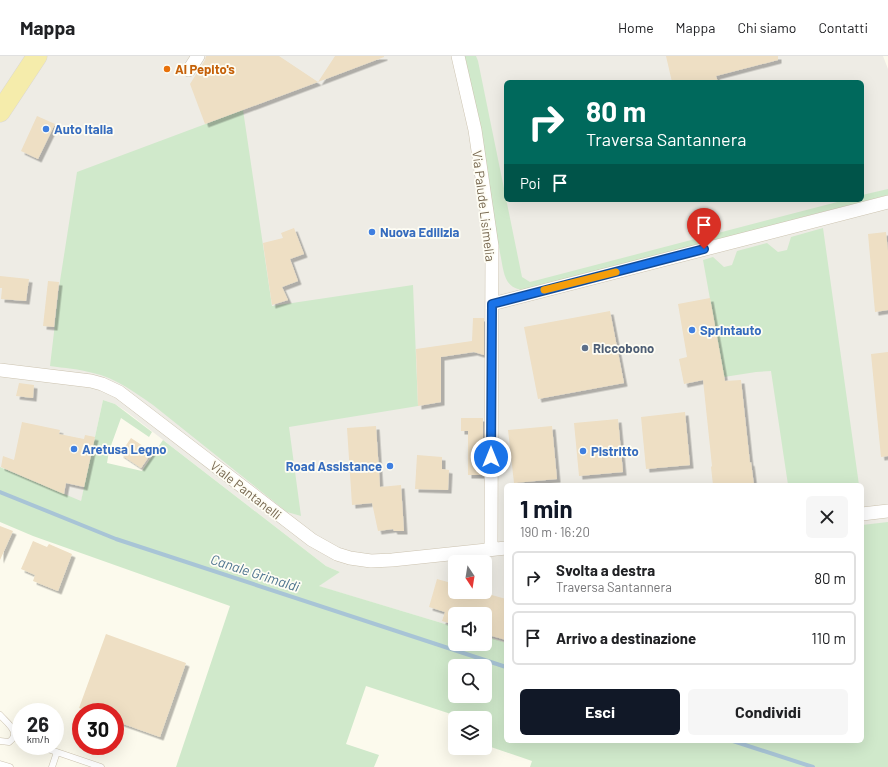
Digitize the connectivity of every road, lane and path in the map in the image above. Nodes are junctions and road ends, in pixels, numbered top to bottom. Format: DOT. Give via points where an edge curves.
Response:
graph roads {
  1 [pos="37,56"];
  2 [pos="198,56"];
  3 [pos="458,56"];
  4 [pos="189,70"];
  5 [pos="0,112"];
  6 [pos="888,202"];
  7 [pos="492,304"];
  8 [pos="0,370"];
  9 [pos="888,511"];
  10 [pos="864,514"];
  11 [pos="504,548"];
  12 [pos="491,549"];
  13 [pos="0,715"];
  14 [pos="12,727"];
  15 [pos="12,739"];
  16 [pos="0,740"];
  17 [pos="64,754"];
  18 [pos="56,755"];
  19 [pos="0,764"];
  20 [pos="10,767"];
  21 [pos="52,767"];
  22 [pos="101,767"];
  1 -- 5 [label="main road"];
  2 -- 4 [label="street"];
  3 -- 7 [label="street, Via Palude Lisimelia" via="474,130 492,246"];
  6 -- 7 [label="street"];
  7 -- 12 [label="street, Via Palude Lisimelia"];
  8 -- 12 [label="street, Viale Pantanelli" via="91,381 119,392 312,540 337,554 364,560 392,560"];
  9 -- 10 [label="street"];
  11 -- 12 [label="street, Viale Pantanelli"];
  13 -- 14 [label="lane"];
  15 -- 16 [label="lane" via="9,742"];
  17 -- 22 [label="lane"];
  18 -- 21 [label="lane"];
  19 -- 20 [label="lane"];
}
